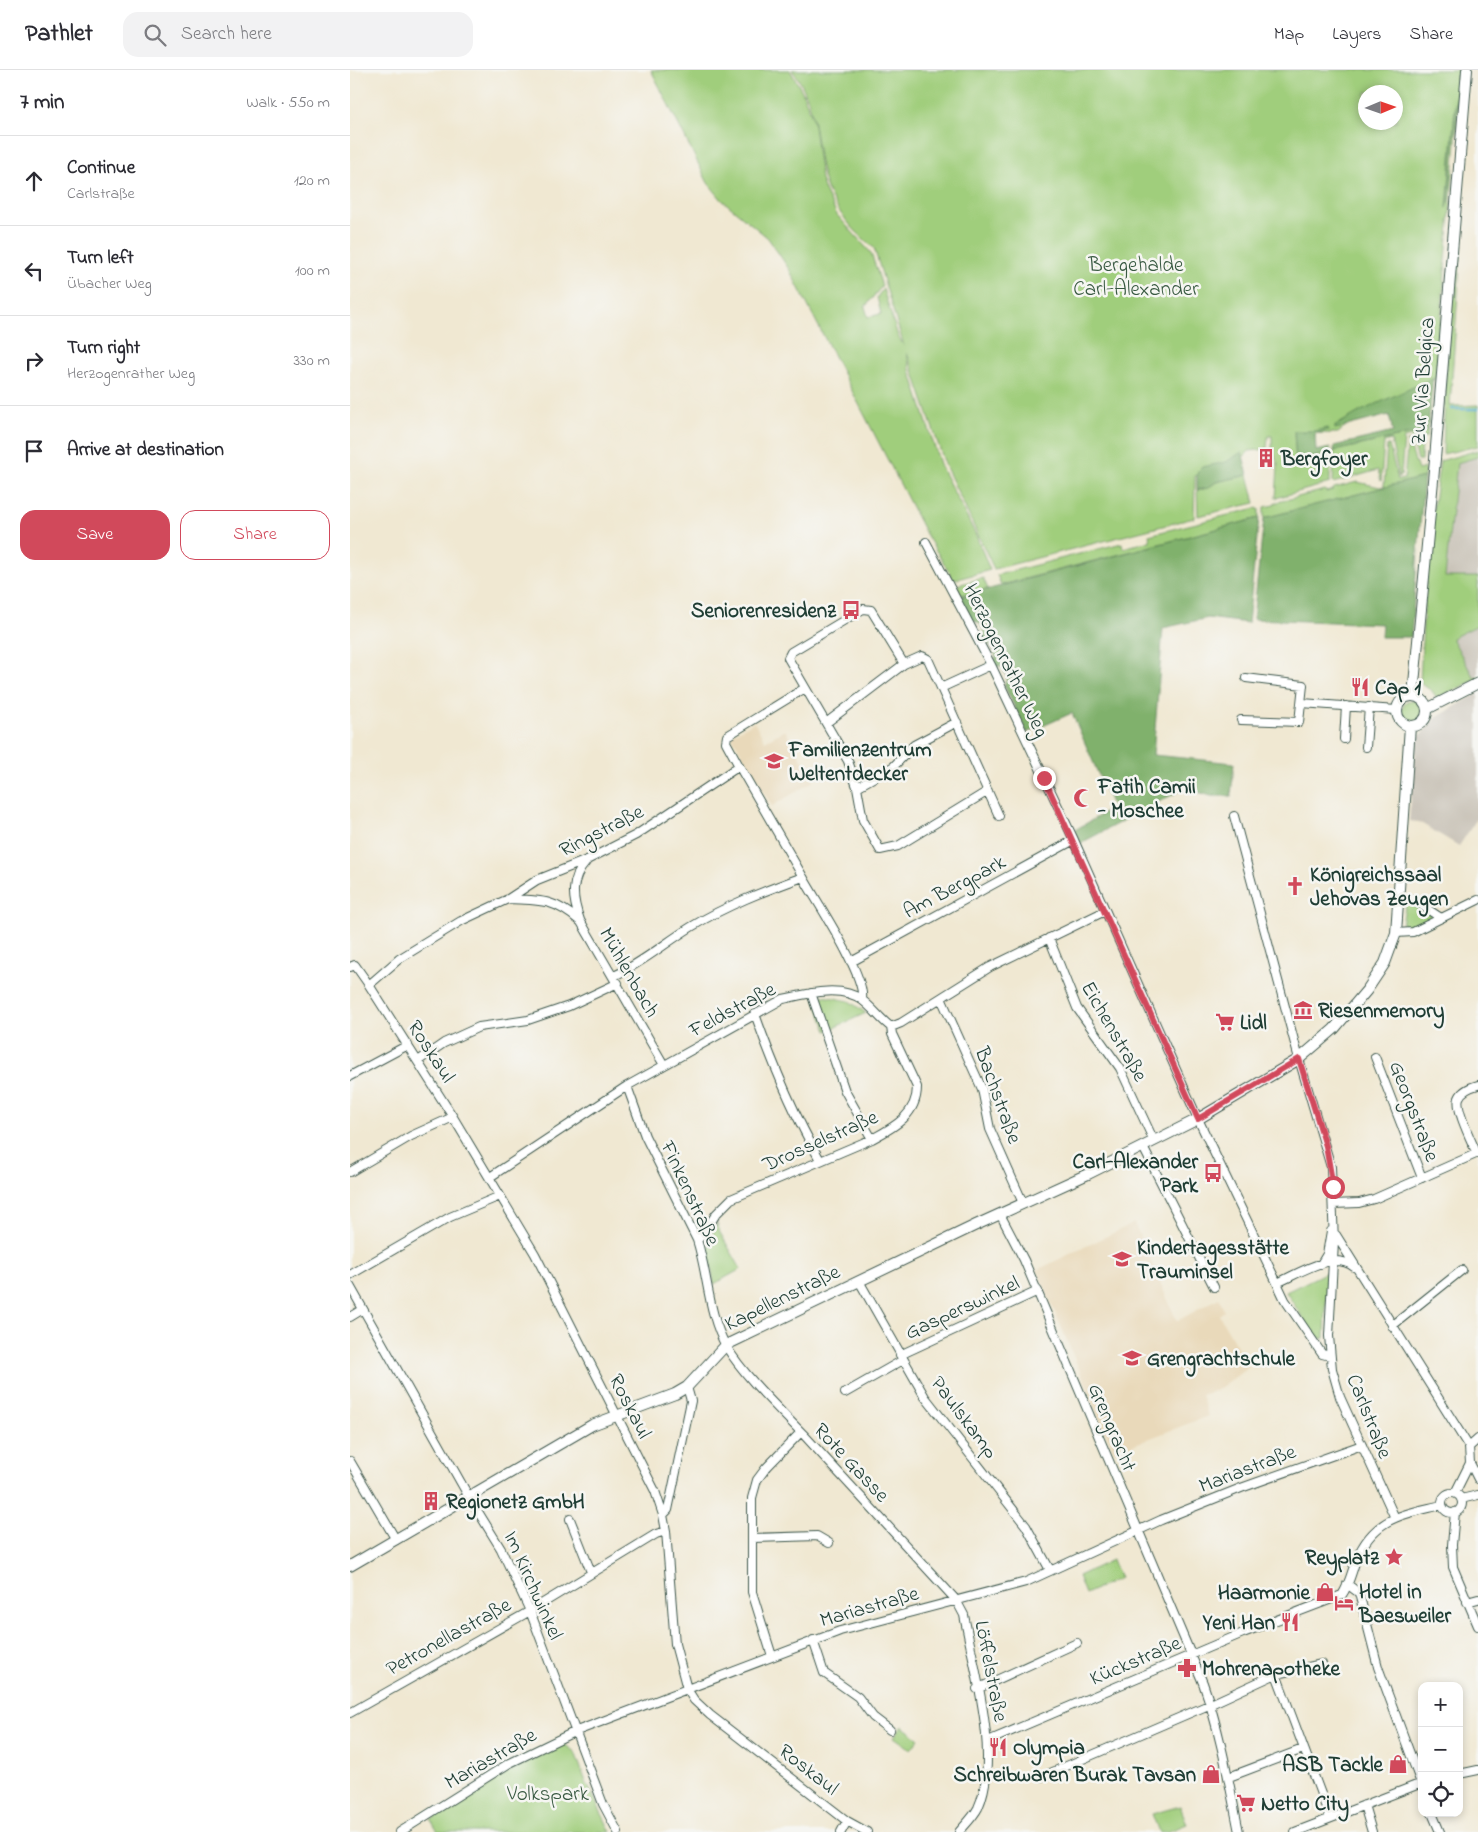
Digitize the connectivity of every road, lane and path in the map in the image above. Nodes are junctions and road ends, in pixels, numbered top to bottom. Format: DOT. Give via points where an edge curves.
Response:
graph roads {
  1 [pos="1467,70"];
  2 [pos="926,542"];
  3 [pos="904,664"];
  4 [pos="991,666"];
  5 [pos="1246,678"];
  6 [pos="1478,683"];
  7 [pos="943,687"];
  8 [pos="805,688"];
  9 [pos="1413,695"];
  10 [pos="1302,703"];
  11 [pos="1346,706"];
  12 [pos="1369,707"];
  13 [pos="1427,709"];
  14 [pos="1396,710"];
  15 [pos="1241,720"];
  16 [pos="958,722"];
  17 [pos="826,723"];
  18 [pos="1410,726"];
  19 [pos="1344,739"];
  20 [pos="1366,747"];
  21 [pos="739,766"];
  22 [pos="857,787"];
  23 [pos="988,791"];
  24 [pos="999,816"];
  25 [pos="1234,816"];
  26 [pos="1074,840"];
  27 [pos="587,860"];
  28 [pos="803,877"];
  29 [pos="508,899"];
  30 [pos="1412,899"];
  31 [pos="1476,902"];
  32 [pos="1105,911"];
  33 [pos="1478,911"];
  34 [pos="1442,918"];
  35 [pos="581,922"];
  36 [pos="1396,933"];
  37 [pos="1049,938"];
  38 [pos="851,962"];
  39 [pos="352,966"];
  40 [pos="616,980"];
  41 [pos="369,985"];
  42 [pos="811,993"];
  43 [pos="941,998"];
  44 [pos="862,999"];
  45 [pos="755,1014"];
  46 [pos="891,1027"];
  47 [pos="408,1045"];
  48 [pos="1376,1057"];
  49 [pos="1299,1059"];
  50 [pos="418,1061"];
  51 [pos="664,1065"];
  52 [pos="350,1076"];
  53 [pos="1478,1085"];
  54 [pos="626,1086"];
  55 [pos="453,1117"];
  56 [pos="1198,1119"];
  57 [pos="872,1139"];
  58 [pos="1154,1141"];
  59 [pos="1143,1146"];
  60 [pos="1477,1154"];
  61 [pos="820,1160"];
  62 [pos="350,1172"];
  63 [pos="490,1177"];
  64 [pos="1422,1178"];
  65 [pos="500,1196"];
  66 [pos="1023,1203"];
  67 [pos="1333,1204"];
  68 [pos="1000,1214"];
  69 [pos="1332,1225"];
  70 [pos="697,1240"];
  71 [pos="1332,1262"];
  72 [pos="1321,1264"];
  73 [pos="1462,1270"];
  74 [pos="1359,1273"];
  75 [pos="350,1275"];
  76 [pos="859,1281"];
  77 [pos="1277,1283"];
  78 [pos="350,1286"];
  79 [pos="1214,1288"];
  80 [pos="1038,1291"];
  81 [pos="363,1309"];
  82 [pos="350,1317"];
  83 [pos="1392,1326"];
  84 [pos="726,1345"];
  85 [pos="1330,1356"];
  86 [pos="901,1357"];
  87 [pos="687,1387"];
  88 [pos="845,1393"];
  89 [pos="616,1414"];
  90 [pos="801,1432"];
  91 [pos="1478,1439"];
  92 [pos="1362,1445"];
  93 [pos="1469,1447"];
  94 [pos="350,1461"];
  95 [pos="1470,1462"];
  96 [pos="1478,1478"];
  97 [pos="1478,1495"];
  98 [pos="1458,1496"];
  99 [pos="469,1497"];
  100 [pos="1442,1505"];
  101 [pos="1455,1512"];
  102 [pos="663,1514"];
  103 [pos="1395,1518"];
  104 [pos="570,1519"];
  105 [pos="666,1531"];
  106 [pos="1138,1532"];
  107 [pos="752,1538"];
  108 [pos="396,1540"];
  109 [pos="829,1542"];
  110 [pos="350,1566"];
  111 [pos="1050,1570"];
  112 [pos="591,1572"];
  113 [pos="1347,1584"];
  114 [pos="1478,1599"];
  115 [pos="956,1600"];
  116 [pos="1467,1602"];
  117 [pos="530,1611"];
  118 [pos="1478,1626"];
  119 [pos="813,1640"];
  120 [pos="1077,1644"];
  121 [pos="1192,1655"];
  122 [pos="772,1656"];
  123 [pos="1322,1664"];
  124 [pos="1276,1674"];
  125 [pos="687,1689"];
  126 [pos="977,1689"];
  127 [pos="1211,1704"];
  128 [pos="350,1712"];
  129 [pos="890,1730"];
  130 [pos="574,1732"];
  131 [pos="988,1741"];
  132 [pos="1302,1749"];
  133 [pos="1478,1770"];
  134 [pos="1463,1773"];
  135 [pos="1418,1776"];
  136 [pos="1041,1777"];
  137 [pos="1228,1778"];
  138 [pos="1418,1785"];
  139 [pos="1364,1805"];
  140 [pos="1434,1817"];
  141 [pos="1330,1818"];
  142 [pos="847,1821"];
  143 [pos="400,1832"];
  144 [pos="618,1832"];
  145 [pos="841,1832"];
  146 [pos="867,1832"];
  147 [pos="959,1832"];
  148 [pos="1239,1832"];
  149 [pos="1295,1832"];
  150 [pos="1372,1832"];
  151 [pos="1440,1832"];
  1 -- 9 [label="street, Zur Via Belgica"];
  2 -- 4 [label="street, Herzogenrather Weg"];
  3 -- 7 [label="street" via="922,656 928,659"];
  3 -- 8 [label="street" via="871,610 863,609 791,652 788,658"];
  3 -- 17 [label="street"];
  4 -- 7 [label="street"];
  4 -- 26 [label="street, Herzogenrather Weg"];
  5 -- 10 [label="street" via="1303,685"];
  6 -- 13 [label="street"];
  7 -- 16 [label="street"];
  8 -- 17 [label="street"];
  8 -- 21 [label="street" via="727,736 726,742"];
  9 -- 13 [label="street" via="1423,700"];
  9 -- 14 [label="street" via="1400,700"];
  10 -- 11 [label="street"];
  10 -- 15 [label="street" via="1299,722"];
  11 -- 12 [label="street"];
  11 -- 19 [label="street"];
  12 -- 14 [label="street"];
  12 -- 20 [label="street"];
  13 -- 18 [label="street" via="1421,724"];
  14 -- 18 [label="street" via="1400,721"];
  16 -- 22 [label="street" via="914,745 894,766"];
  16 -- 23 [label="street"];
  17 -- 22 [label="street" via="848,761"];
  18 -- 36 [label="street, Kapellenstraße"];
  21 -- 27 [label="street, Ringstraße" via="636,835"];
  21 -- 28 [label="street"];
  22 -- 23 [label="street" via="863,820 880,850 898,846"];
  23 -- 24 [label="street"];
  25 -- 49 [label="street, Carlstraße"];
  26 -- 32 [label="street, Herzogenrather Weg"];
  26 -- 38 [label="street, Am Bergpark"];
  27 -- 29 [label="street, Ringstraße" via="536,880"];
  27 -- 35 [label="street, Mühlenbach" via="574,877 573,891"];
  28 -- 38 [label="street"];
  28 -- 40 [label="street" via="727,906"];
  29 -- 35 [label="street, Mühlenbach" via="550,902 564,908"];
  29 -- 41 [label="street, Ringstraße" via="461,921 399,959"];
  30 -- 34 [label="street"];
  31 -- 33 [label="street"];
  31 -- 34 [label="street"];
  32 -- 37 [label="street"];
  32 -- 56 [label="street, Herzogenrather Weg"];
  34 -- 36 [label="street" via="1413,932"];
  35 -- 40 [label="street, Mühlenbach"];
  36 -- 49 [label="street, Kapellenstraße" via="1385,963 1367,990 1334,1029"];
  37 -- 43 [label="street" via="990,967"];
  37 -- 58 [label="street, Eichenstraße" via="1077,1008 1120,1068"];
  38 -- 44 [label="street" via="863,991"];
  39 -- 41 [label="street, Roskaul"];
  40 -- 50 [label="street" via="569,1006 528,1020 478,1026"];
  40 -- 51 [label="street, Mühlenbach"];
  41 -- 47 [label="street, Roskaul"];
  42 -- 44 [label="street, Feldstraße" via="844,992"];
  42 -- 45 [label="street, Feldstraße" via="783,999"];
  42 -- 57 [label="street" via="846,1091"];
  43 -- 46 [label="street"];
  43 -- 66 [label="street, Bachstraße" via="982,1089 990,1129"];
  44 -- 46 [label="street, Feldstraße"];
  45 -- 51 [label="street, Feldstraße"];
  45 -- 61 [label="street" via="796,1119"];
  46 -- 57 [label="street, Drosselstraße" via="917,1087 917,1096 912,1111 891,1129"];
  47 -- 50 [label="street, Roskaul"];
  47 -- 52 [label="street"];
  48 -- 64 [label="street, Georgstraße"];
  49 -- 56 [label="street, Kapellenstraße"];
  49 -- 67 [label="street, Carlstraße" via="1331,1167"];
  50 -- 55 [label="street, Roskaul"];
  51 -- 54 [label="street, Feldstraße"];
  53 -- 60 [label="street" via="1462,1092 1458,1098 1458,1107"];
  54 -- 63 [label="street, Feldstraße"];
  54 -- 70 [label="street, Finkenstraße" via="645,1136"];
  55 -- 62 [label="street" via="411,1136"];
  55 -- 63 [label="street, Roskaul"];
  56 -- 58 [label="street, Kapellenstraße"];
  56 -- 77 [label="street, Herzogenrather Weg"];
  57 -- 61 [label="street, Drosselstraße"];
  58 -- 59 [label="street, Kapellenstraße"];
  59 -- 66 [label="street, Kapellenstraße"];
  59 -- 79 [label="street"];
  60 -- 64 [label="street, Georgstraße"];
  61 -- 70 [label="street, Drosselstraße" via="731,1199"];
  63 -- 65 [label="street, Roskaul"];
  64 -- 67 [label="street, Georgstraße" via="1374,1199"];
  65 -- 75 [label="street" via="450,1218"];
  65 -- 89 [label="street, Roskaul" via="551,1284"];
  66 -- 68 [label="street, Kapellenstraße"];
  67 -- 69 [label="street, Carlstraße"];
  68 -- 76 [label="street, Kapellenstraße"];
  68 -- 80 [label="street, Grengracht"];
  69 -- 71 [label="street, Carlstraße"];
  69 -- 72 [label="street, Carlstraße" via="1327,1254"];
  69 -- 74 [label="street"];
  70 -- 84 [label="street, Finkenstraße" via="712,1307"];
  71 -- 72 [label="street"];
  71 -- 74 [label="street" via="1347,1263"];
  71 -- 85 [label="street, Carlstraße"];
  72 -- 77 [label="street"];
  73 -- 83 [label="street"];
  74 -- 83 [label="street"];
  76 -- 84 [label="street, Kapellenstraße"];
  76 -- 86 [label="street, Paulskamp"];
  77 -- 85 [label="street, Herzogenrather Weg" via="1322,1354"];
  78 -- 81 [label="street, Im Kirchwinkel"];
  80 -- 86 [label="street, Gasperswinkel"];
  80 -- 106 [label="street, Grengracht"];
  81 -- 82 [label="street"];
  81 -- 99 [label="street, Im Kirchwinkel"];
  83 -- 93 [label="street"];
  84 -- 87 [label="street, Kapellenstraße"];
  84 -- 90 [label="street, Rote Gasse"];
  85 -- 92 [label="street, Carlstraße" via="1340,1397"];
  86 -- 88 [label="street, Gasperswinkel"];
  86 -- 111 [label="street, Paulskamp" via="925,1397 1026,1526"];
  87 -- 89 [label="street, Kapellenstraße" via="663,1399"];
  87 -- 102 [label="street" via="691,1401 668,1510"];
  89 -- 99 [label="street, Kapellenstraße" via="592,1424"];
  89 -- 102 [label="street, Roskaul" via="655,1491"];
  90 -- 107 [label="street" via="758,1480 752,1498"];
  90 -- 115 [label="street, Rote Gasse"];
  91 -- 93 [label="street"];
  92 -- 103 [label="street, Carlstraße"];
  92 -- 106 [label="street, Mariastraße" via="1241,1488"];
  93 -- 95 [label="street"];
  94 -- 108 [label="street"];
  95 -- 96 [label="street"];
  95 -- 98 [label="street"];
  97 -- 98 [label="street"];
  98 -- 100 [label="street" via="1447,1494"];
  98 -- 101 [label="street" via="1461,1506"];
  99 -- 108 [label="street, Kapellenstraße"];
  99 -- 117 [label="street, Im Kirchwinkel" via="501,1549"];
  100 -- 101 [label="street" via="1448,1512"];
  100 -- 103 [label="street"];
  101 -- 116 [label="street" via="1453,1567"];
  102 -- 105 [label="street, Roskaul"];
  103 -- 113 [label="street" via="1375,1529 1368,1538"];
  104 -- 112 [label="street"];
  105 -- 112 [label="street, Petronellastraße"];
  105 -- 125 [label="street, Roskaul" via="675,1644"];
  106 -- 111 [label="street, Mariastraße"];
  106 -- 121 [label="street, Grengracht"];
  107 -- 109 [label="street" via="817,1536"];
  107 -- 122 [label="street" via="752,1592"];
  108 -- 110 [label="street, Kapellenstraße"];
  111 -- 115 [label="street, Mariastraße" via="1026,1582"];
  112 -- 117 [label="street, Petronellastraße"];
  113 -- 121 [label="street, Kückstraße" via="1342,1595"];
  113 -- 135 [label="street" via="1360,1593 1378,1667"];
  114 -- 116 [label="street"];
  115 -- 119 [label="street, Mariastraße"];
  115 -- 126 [label="street, Löffelstraße" via="964,1615"];
  116 -- 118 [label="street"];
  117 -- 128 [label="street, Petronellastraße"];
  117 -- 130 [label="street, Im Kirchwinkel"];
  119 -- 122 [label="street, Mariastraße"];
  119 -- 129 [label="street" via="824,1673 858,1697 873,1717"];
  120 -- 126 [label="street"];
  121 -- 127 [label="street, Grengracht"];
  121 -- 131 [label="street, Kückstraße"];
  122 -- 125 [label="street, Mariastraße"];
  123 -- 124 [label="street"];
  124 -- 127 [label="street"];
  124 -- 132 [label="street"];
  125 -- 130 [label="street, Mariastraße"];
  125 -- 142 [label="street, Roskaul" via="710,1715"];
  126 -- 131 [label="street, Löffelstraße"];
  127 -- 136 [label="street"];
  127 -- 137 [label="street, Grengracht"];
  130 -- 143 [label="street, Mariastraße" via="508,1764"];
  130 -- 144 [label="street, Im Kirchwinkel"];
  131 -- 147 [label="street, Löffelstraße" via="985,1780 978,1809"];
  132 -- 137 [label="street"];
  132 -- 141 [label="street"];
  133 -- 134 [label="street"];
  137 -- 148 [label="street, Grengracht"];
  138 -- 139 [label="street"];
  139 -- 141 [label="street"];
  139 -- 150 [label="street"];
  140 -- 151 [label="street"];
  141 -- 149 [label="street"];
  142 -- 145 [label="street"];
  142 -- 146 [label="street, Roskaul"];
}
